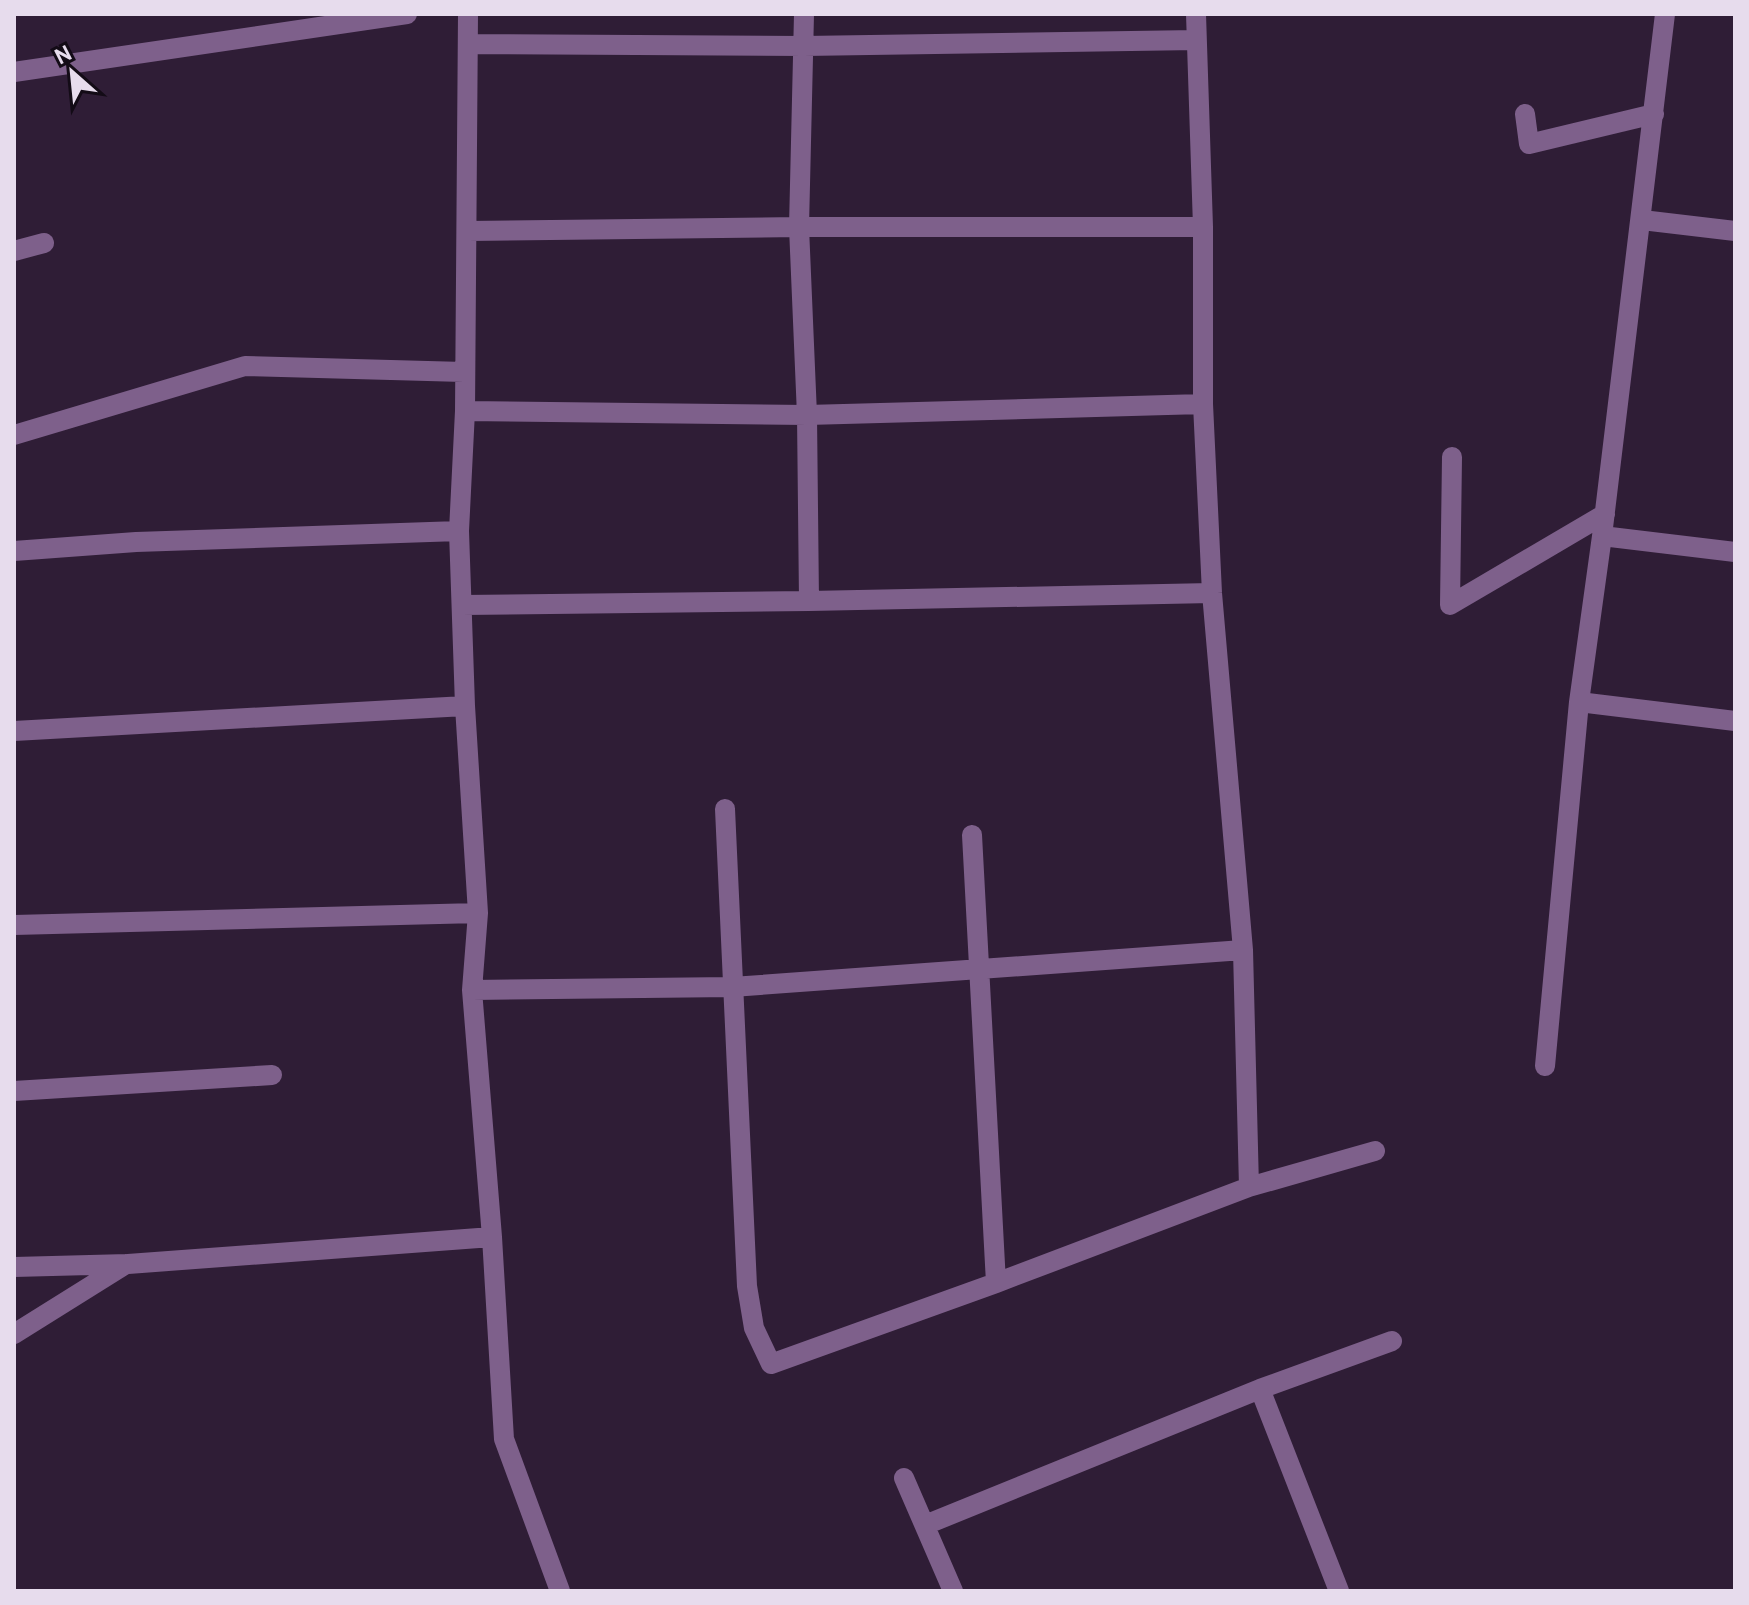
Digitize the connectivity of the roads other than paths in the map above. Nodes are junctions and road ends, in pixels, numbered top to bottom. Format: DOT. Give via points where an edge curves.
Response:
graph roads {
  1 [pos="407,14"];
  2 [pos="468,14"];
  3 [pos="804,14"];
  4 [pos="1196,14"];
  5 [pos="1665,14"];
  6 [pos="1196,40"];
  7 [pos="468,44"];
  8 [pos="804,46"];
  9 [pos="14,72"];
  10 [pos="1525,114"];
  11 [pos="1654,114"];
  12 [pos="1642,220"];
  13 [pos="799,227"];
  14 [pos="1203,227"];
  15 [pos="468,231"];
  16 [pos="1735,231"];
  17 [pos="44,243"];
  18 [pos="14,251"];
  19 [pos="464,372"];
  20 [pos="1203,404"];
  21 [pos="465,411"];
  22 [pos="807,415"];
  23 [pos="14,435"];
  24 [pos="1452,457"];
  25 [pos="1605,514"];
  26 [pos="459,531"];
  27 [pos="1602,536"];
  28 [pos="14,551"];
  29 [pos="1735,552"];
  30 [pos="1212,593"];
  31 [pos="809,601"];
  32 [pos="462,605"];
  33 [pos="1579,702"];
  34 [pos="465,706"];
  35 [pos="1735,721"];
  36 [pos="14,731"];
  37 [pos="725,809"];
  38 [pos="972,835"];
  39 [pos="478,913"];
  40 [pos="14,925"];
  41 [pos="1243,950"];
  42 [pos="980,967"];
  43 [pos="732,987"];
  44 [pos="472,990"];
  45 [pos="1545,1066"];
  46 [pos="272,1075"];
  47 [pos="14,1091"];
  48 [pos="1375,1151"];
  49 [pos="1249,1187"];
  50 [pos="492,1237"];
  51 [pos="128,1264"];
  52 [pos="14,1267"];
  53 [pos="996,1283"];
  54 [pos="14,1334"];
  55 [pos="1392,1341"];
  56 [pos="1260,1389"];
  57 [pos="904,1478"];
  58 [pos="925,1525"];
  59 [pos="560,1591"];
  60 [pos="953,1591"];
  61 [pos="1339,1591"];
  1 -- 9 [label="street"];
  2 -- 7 [label="street"];
  3 -- 8 [label="street"];
  4 -- 6 [label="street"];
  5 -- 11 [label="street"];
  6 -- 8 [label="street"];
  6 -- 14 [label="street"];
  7 -- 8 [label="street"];
  7 -- 15 [label="street"];
  8 -- 13 [label="street"];
  10 -- 11 [label="street" via="1529,144"];
  11 -- 12 [label="street"];
  12 -- 16 [label="street"];
  12 -- 25 [label="street"];
  13 -- 14 [label="street"];
  13 -- 15 [label="street"];
  13 -- 22 [label="street"];
  14 -- 20 [label="street"];
  15 -- 19 [label="street"];
  17 -- 18 [label="street"];
  19 -- 21 [label="street"];
  19 -- 23 [label="street" via="245,366"];
  20 -- 22 [label="street"];
  20 -- 30 [label="street"];
  21 -- 22 [label="street"];
  21 -- 26 [label="street"];
  22 -- 31 [label="street"];
  24 -- 25 [label="street" via="1450,605"];
  25 -- 27 [label="street"];
  26 -- 28 [label="street"];
  26 -- 32 [label="street"];
  27 -- 29 [label="street"];
  27 -- 33 [label="street"];
  30 -- 31 [label="street"];
  30 -- 41 [label="street"];
  31 -- 32 [label="street"];
  32 -- 34 [label="street"];
  33 -- 35 [label="street"];
  33 -- 45 [label="street"];
  34 -- 36 [label="street"];
  34 -- 39 [label="street"];
  37 -- 43 [label="street"];
  38 -- 42 [label="street"];
  39 -- 40 [label="street"];
  39 -- 44 [label="street"];
  41 -- 42 [label="street"];
  41 -- 49 [label="street"];
  42 -- 43 [label="street"];
  42 -- 53 [label="street"];
  43 -- 44 [label="street"];
  43 -- 53 [label="street" via="747,1286 754,1328 771,1364"];
  44 -- 50 [label="street"];
  46 -- 47 [label="street"];
  48 -- 49 [label="street"];
  49 -- 53 [label="street"];
  50 -- 51 [label="street"];
  50 -- 59 [label="street" via="504,1439"];
  51 -- 52 [label="street"];
  51 -- 54 [label="street"];
  55 -- 56 [label="street"];
  56 -- 58 [label="street"];
  56 -- 61 [label="street"];
  57 -- 58 [label="street"];
  58 -- 60 [label="street"];
}
